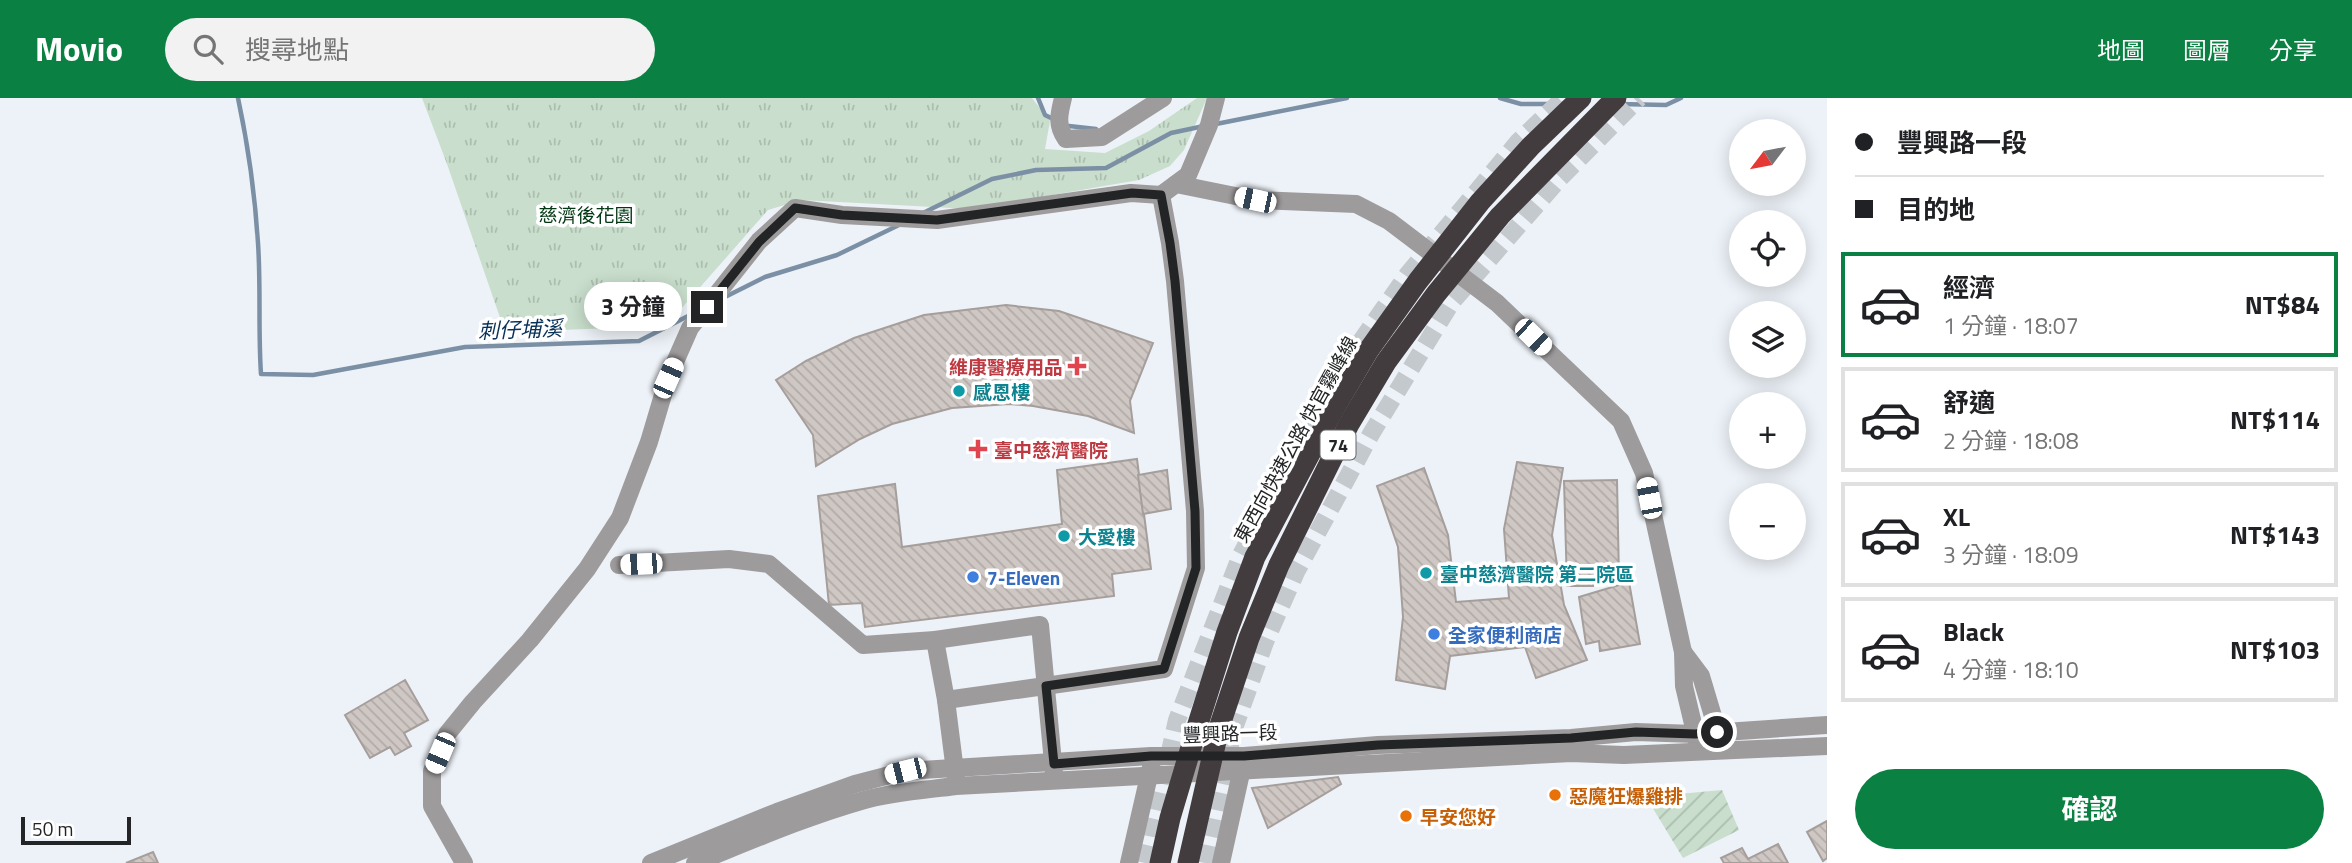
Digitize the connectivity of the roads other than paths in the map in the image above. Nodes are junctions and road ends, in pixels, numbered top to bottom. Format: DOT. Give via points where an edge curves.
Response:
graph roads {
  1 [pos="1063,98"];
  2 [pos="1163,98"];
  3 [pos="1216,98"];
  4 [pos="1581,98"];
  5 [pos="1616,98"];
  6 [pos="1176,184"];
  7 [pos="1161,195"];
  8 [pos="619,565"];
  9 [pos="935,640"];
  10 [pos="1683,652"];
  11 [pos="1046,686"];
  12 [pos="946,700"];
  13 [pos="1827,725"];
  14 [pos="1717,732"];
  15 [pos="1695,734"];
  16 [pos="1827,746"];
  17 [pos="1723,750"];
  18 [pos="1700,752"];
  19 [pos="1151,756"];
  20 [pos="1242,764"];
  21 [pos="1054,772"];
  22 [pos="1150,776"];
  23 [pos="956,777"];
  24 [pos="464,863"];
  25 [pos="651,863"];
  26 [pos="695,863"];
  27 [pos="1129,863"];
  28 [pos="1160,863"];
  29 [pos="1188,863"];
  30 [pos="1221,863"];
  1 -- 2 [label="street" via="1058,118 1066,139 1102,136"];
  3 -- 6 [label="street" via="1188,175"];
  4 -- 28 [label="highway, 東西向快速公路 快官霧峰線 / 74, bridge" via="1480,202 1368,351 1331,414 1255,557 1198,724"];
  5 -- 29 [label="highway, 東西向快速公路 快官霧峰線 / 74, bridge" via="1483,235 1386,362 1349,424 1279,565 1249,638 1219,728"];
  6 -- 7 [label="street"];
  6 -- 10 [label="street" via="1255,200 1356,204 1389,221 1497,303 1621,421 1644,473"];
  7 -- 11 [label="street" via="1175,281 1196,568 1164,669"];
  7 -- 24 [label="street" via="1132,193 937,220 795,208 759,242 690,328 620,518 587,569 447,734 432,771 432,806"];
  8 -- 9 [label="street" via="729,559 769,564 863,645"];
  9 -- 11 [label="street" via="1040,625"];
  9 -- 12 [label="street"];
  10 -- 14 [label="street" via="1701,676"];
  10 -- 15 [label="street" via="1684,686"];
  11 -- 12 [label="street"];
  11 -- 21 [label="street"];
  12 -- 23 [label="street"];
  13 -- 14 [label="street, 豐興路一段"];
  14 -- 15 [label="street, 豐興路一段"];
  14 -- 17 [label="street"];
  15 -- 18 [label="street"];
  15 -- 20 [label="street, 豐興路一段" via="1636,732 1378,745"];
  16 -- 17 [label="street, 豐興路一段"];
  17 -- 18 [label="street, 豐興路一段"];
  18 -- 20 [label="street, 豐興路一段"];
  19 -- 20 [label="street, 豐興路一段"];
  19 -- 21 [label="street, 豐興路一段"];
  19 -- 22 [label="street"];
  20 -- 22 [label="street, 豐興路一段"];
  20 -- 30 [label="street"];
  21 -- 22 [label="street, 豐興路一段"];
  21 -- 23 [label="street, 豐興路一段"];
  22 -- 27 [label="street"];
  23 -- 25 [label="street, 豐興路一段" via="905,771 855,784"];
  23 -- 26 [label="street, 豐興路一段" via="863,800"];
}
